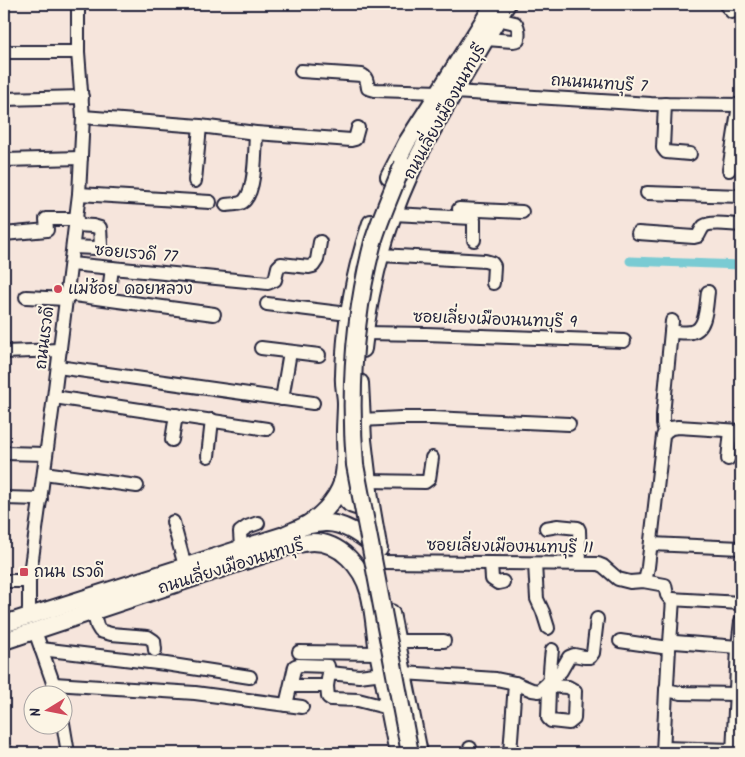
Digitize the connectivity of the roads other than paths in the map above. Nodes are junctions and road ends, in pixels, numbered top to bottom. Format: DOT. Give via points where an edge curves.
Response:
graph roads {
  1 [pos="78,4"];
  2 [pos="507,4"];
  3 [pos="495,11"];
  4 [pos="486,39"];
  5 [pos="4,52"];
  6 [pos="78,52"];
  7 [pos="301,71"];
  8 [pos="447,92"];
  9 [pos="82,97"];
  10 [pos="4,99"];
  11 [pos="665,104"];
  12 [pos="740,105"];
  13 [pos="83,118"];
  14 [pos="420,122"];
  15 [pos="200,126"];
  16 [pos="358,128"];
  17 [pos="256,133"];
  18 [pos="690,154"];
  19 [pos="81,158"];
  20 [pos="4,160"];
  21 [pos="729,170"];
  22 [pos="195,181"];
  23 [pos="79,194"];
  24 [pos="647,194"];
  25 [pos="741,196"];
  26 [pos="210,202"];
  27 [pos="226,205"];
  28 [pos="522,212"];
  29 [pos="393,214"];
  30 [pos="445,216"];
  31 [pos="77,218"];
  32 [pos="741,225"];
  33 [pos="638,233"];
  34 [pos="4,234"];
  35 [pos="474,240"];
  36 [pos="320,242"];
  37 [pos="73,247"];
  38 [pos="380,255"];
  39 [pos="71,264"];
  40 [pos="112,268"];
  41 [pos="493,283"];
  42 [pos="708,292"];
  43 [pos="67,296"];
  44 [pos="26,297"];
  45 [pos="108,299"];
  46 [pos="267,304"];
  47 [pos="338,313"];
  48 [pos="214,314"];
  49 [pos="364,333"];
  50 [pos="624,341"];
  51 [pos="261,348"];
  52 [pos="60,350"];
  53 [pos="4,352"];
  54 [pos="290,352"];
  55 [pos="319,355"];
  56 [pos="58,367"];
  57 [pos="54,397"];
  58 [pos="282,399"];
  59 [pos="313,403"];
  60 [pos="176,415"];
  61 [pos="212,420"];
  62 [pos="361,420"];
  63 [pos="569,424"];
  64 [pos="267,429"];
  65 [pos="736,431"];
  66 [pos="665,432"];
  67 [pos="172,440"];
  68 [pos="4,453"];
  69 [pos="46,454"];
  70 [pos="208,456"];
  71 [pos="432,458"];
  72 [pos="728,459"];
  73 [pos="44,473"];
  74 [pos="342,482"];
  75 [pos="368,482"];
  76 [pos="137,486"];
  77 [pos="4,498"];
  78 [pos="41,499"];
  79 [pos="173,522"];
  80 [pos="258,522"];
  81 [pos="303,527"];
  82 [pos="546,528"];
  83 [pos="351,530"];
  84 [pos="651,544"];
  85 [pos="241,548"];
  86 [pos="336,548"];
  87 [pos="741,548"];
  88 [pos="380,555"];
  89 [pos="490,563"];
  90 [pos="580,563"];
  91 [pos="535,564"];
  92 [pos="184,566"];
  93 [pos="4,580"];
  94 [pos="29,581"];
  95 [pos="643,581"];
  96 [pos="503,582"];
  97 [pos="673,599"];
  98 [pos="741,603"];
  99 [pos="93,611"];
  100 [pos="597,619"];
  101 [pos="741,621"];
  102 [pos="32,623"];
  103 [pos="4,624"];
  104 [pos="548,628"];
  105 [pos="397,640"];
  106 [pos="4,641"];
  107 [pos="444,641"];
  108 [pos="620,641"];
  109 [pos="670,646"];
  110 [pos="738,647"];
  111 [pos="41,649"];
  112 [pos="154,650"];
  113 [pos="552,650"];
  114 [pos="299,652"];
  115 [pos="379,653"];
  116 [pos="383,673"];
  117 [pos="403,673"];
  118 [pos="359,676"];
  119 [pos="250,677"];
  120 [pos="328,680"];
  121 [pos="515,683"];
  122 [pos="54,684"];
  123 [pos="550,684"];
  124 [pos="291,686"];
  125 [pos="72,689"];
  126 [pos="666,690"];
  127 [pos="736,694"];
  128 [pos="358,700"];
  129 [pos="286,705"];
  130 [pos="302,707"];
  131 [pos="389,708"];
  132 [pos="65,734"];
  133 [pos="4,750"];
  134 [pos="663,751"];
  135 [pos="733,752"];
  136 [pos="8,753"];
  137 [pos="68,753"];
  138 [pos="398,753"];
  139 [pos="410,753"];
  140 [pos="419,753"];
  141 [pos="510,753"];
  1 -- 6 [label="street, ถนนเรวดี"];
  2 -- 3 [label="main road, ถนนเลี่ยงเมืองนนทบุรี"];
  3 -- 4 [label="main road, ถนนเลี่ยงเมืองนนทบุรี"];
  3 -- 4 [label="street" via="515,23 518,40"];
  3 -- 8 [label="main road, ถนนเลี่ยงเมืองนนทบุรี"];
  4 -- 8 [label="main road, ถนนเลี่ยงเมืองนนทบุรี"];
  5 -- 6 [label="street"];
  6 -- 9 [label="street, ถนนเรวดี"];
  7 -- 8 [label="street, ถนนนนทบุรี 7" via="362,75 372,89"];
  8 -- 11 [label="street, ถนนนนทบุรี 7"];
  8 -- 14 [label="main road, ถนนเลี่ยงเมืองนนทบุรี"];
  8 -- 29 [label="main road, ถนนเลี่ยงเมืองนนทบุรี"];
  9 -- 10 [label="street"];
  9 -- 13 [label="street, ถนนเรวดี"];
  11 -- 12 [label="street, ถนนนนทบุรี 7"];
  11 -- 18 [label="street" via="663,148 666,152"];
  12 -- 21 [label="street"];
  13 -- 15 [label="street"];
  13 -- 19 [label="street, ถนนเรวดี"];
  14 -- 47 [label="main road, ถนนเลี่ยงเมืองนนทบุรี" via="390,174 351,296"];
  14 -- 139 [label="main road, bridge" via="374,241 360,301 352,385 355,465"];
  15 -- 17 [label="street"];
  15 -- 22 [label="street"];
  16 -- 17 [label="street" via="352,140"];
  17 -- 27 [label="street" via="249,194 245,201"];
  19 -- 20 [label="street"];
  19 -- 23 [label="street, ถนนเรวดี"];
  23 -- 26 [label="street"];
  23 -- 31 [label="street, ถนนเรวดี"];
  24 -- 25 [label="street"];
  28 -- 30 [label="street" via="452,209"];
  29 -- 30 [label="street"];
  29 -- 38 [label="main road, ถนนเลี่ยงเมืองนนทบุรี"];
  30 -- 35 [label="street" via="472,218"];
  31 -- 34 [label="street" via="46,211 47,230"];
  31 -- 37 [label="street, ถนนเรวดี"];
  31 -- 37 [label="street" via="100,228 100,245 98,248"];
  32 -- 33 [label="street" via="707,225 694,237"];
  36 -- 40 [label="street, ซอยเรวดี 77" via="313,266 281,264 271,282"];
  37 -- 39 [label="street, ถนนเรวดี"];
  38 -- 41 [label="street" via="485,261 494,266"];
  38 -- 49 [label="main road, ถนนเลี่ยงเมืองนนทบุรี"];
  39 -- 40 [label="street, ซอยเรวดี 77"];
  39 -- 43 [label="street, ถนนเรวดี"];
  40 -- 45 [label="street"];
  42 -- 66 [label="street" via="704,320 700,326 692,332 672,327 663,415"];
  43 -- 44 [label="street"];
  43 -- 45 [label="street"];
  43 -- 52 [label="street, ถนนเรวดี"];
  45 -- 48 [label="street"];
  46 -- 47 [label="street"];
  47 -- 74 [label="main road, ถนนเลี่ยงเมืองนนทบุรี" via="345,341"];
  49 -- 50 [label="street, ซอยเลี่ยงเมืองนนทบุรี 9"];
  49 -- 62 [label="main road, ถนนเลี่ยงเมืองนนทบุรี"];
  51 -- 54 [label="street"];
  52 -- 53 [label="street"];
  52 -- 56 [label="street, ถนนเรวดี"];
  54 -- 55 [label="street"];
  54 -- 58 [label="street"];
  56 -- 57 [label="street, ถนนเรวดี"];
  56 -- 58 [label="street"];
  57 -- 60 [label="street"];
  57 -- 69 [label="street, ถนนเรวดี"];
  58 -- 59 [label="street"];
  60 -- 61 [label="street"];
  60 -- 67 [label="street"];
  61 -- 64 [label="street"];
  61 -- 70 [label="street"];
  62 -- 63 [label="street" via="432,418"];
  62 -- 75 [label="main road, ถนนเลี่ยงเมืองนนทบุรี"];
  65 -- 66 [label="street" via="678,427"];
  65 -- 72 [label="street"];
  66 -- 84 [label="street"];
  68 -- 69 [label="street"];
  69 -- 73 [label="street, ถนนเรวดี"];
  71 -- 75 [label="street" via="425,482"];
  73 -- 76 [label="street"];
  73 -- 78 [label="street, ถนนเรวดี"];
  74 -- 75 [label="main road" via="345,500 356,506"];
  74 -- 81 [label="main road, ถนนเลี่ยงเมืองนนทบุรี" via="328,506"];
  75 -- 88 [label="main road, ถนนเลี่ยงเมืองนนทบุรี"];
  77 -- 78 [label="street"];
  78 -- 94 [label="street, ถนนเรวดี"];
  79 -- 92 [label="street"];
  80 -- 85 [label="street" via="240,532"];
  81 -- 83 [label="main road, ถนนเลี่ยงเมืองนนทบุรี" via="327,523"];
  81 -- 85 [label="main road, ถนนเลี่ยงเมืองนนทบุรี"];
  82 -- 90 [label="street" via="578,528"];
  83 -- 86 [label="main road" via="355,538 353,545"];
  83 -- 88 [label="main road, ถนนเลี่ยงเมืองนนทบุรี"];
  84 -- 87 [label="street"];
  84 -- 95 [label="street"];
  85 -- 92 [label="main road, ถนนเลี่ยงเมืองนนทบุรี"];
  86 -- 99 [label="main road, ถนนเลี่ยงเมืองนนทบุรี" via="314,542 301,543"];
  86 -- 115 [label="main road, ถนนเลี่ยงเมืองนนทบุรี" via="353,562 363,579"];
  88 -- 89 [label="street, ซอยเลี่ยงเมืองนนทบุรี 11"];
  88 -- 105 [label="main road, ถนนเลี่ยงเมืองนนทบุรี"];
  89 -- 91 [label="street, ซอยเลี่ยงเมืองนนทบุรี 11"];
  89 -- 96 [label="street" via="492,579"];
  90 -- 91 [label="street, ซอยเลี่ยงเมืองนนทบุรี 11"];
  90 -- 95 [label="street, ซอยเลี่ยงเมืองนนทบุรี 11" via="603,566 618,579"];
  91 -- 104 [label="street" via="537,599"];
  92 -- 102 [label="main road, ถนนเลี่ยงเมืองนนทบุรี"];
  93 -- 94 [label="street"];
  94 -- 102 [label="street, ถนนเรวดี"];
  95 -- 97 [label="street, ซอยเลี่ยงเมืองนนทบุรี 11" via="665,585 667,597"];
  97 -- 98 [label="street"];
  97 -- 109 [label="street"];
  99 -- 102 [label="main road, ถนนเลี่ยงเมืองนนทบุรี"];
  99 -- 112 [label="street" via="100,631 148,637 154,641"];
  100 -- 123 [label="street" via="590,657 569,657"];
  101 -- 110 [label="street"];
  102 -- 103 [label="main road, ถนนเลี่ยงเมืองนนทบุรี"];
  102 -- 106 [label="main road, ถนนเลี่ยงเมืองนนทบุรี"];
  102 -- 111 [label="street, ถนนเรวดี"];
  105 -- 107 [label="street"];
  105 -- 117 [label="main road, ถนนเลี่ยงเมืองนนทบุรี"];
  108 -- 109 [label="street"];
  109 -- 110 [label="street" via="675,642"];
  109 -- 126 [label="street"];
  110 -- 127 [label="street"];
  111 -- 119 [label="street"];
  111 -- 122 [label="street, ถนนเรวดี"];
  113 -- 123 [label="street"];
  114 -- 115 [label="street"];
  115 -- 116 [label="main road, ถนนเลี่ยงเมืองนนทบุรี"];
  116 -- 118 [label="street"];
  116 -- 131 [label="main road, ถนนเลี่ยงเมืองนนทบุรี"];
  117 -- 121 [label="street"];
  117 -- 140 [label="main road, ถนนเลี่ยงเมืองนนทบุรี"];
  118 -- 120 [label="street"];
  118 -- 128 [label="street"];
  120 -- 124 [label="street"];
  120 -- 124 [label="street" via="328,666 295,666"];
  120 -- 128 [label="street" via="331,699"];
  121 -- 123 [label="street" via="539,691"];
  121 -- 141 [label="street"];
  124 -- 129 [label="street"];
  125 -- 129 [label="street" via="195,693"];
  126 -- 127 [label="street"];
  126 -- 134 [label="street"];
  127 -- 135 [label="street"];
  128 -- 131 [label="street"];
  129 -- 130 [label="street"];
  131 -- 138 [label="main road, ถนนเลี่ยงเมืองนนทบุรี"];
  132 -- 137 [label="street"];
  133 -- 136 [label="street"];
  134 -- 135 [label="street"];
}
